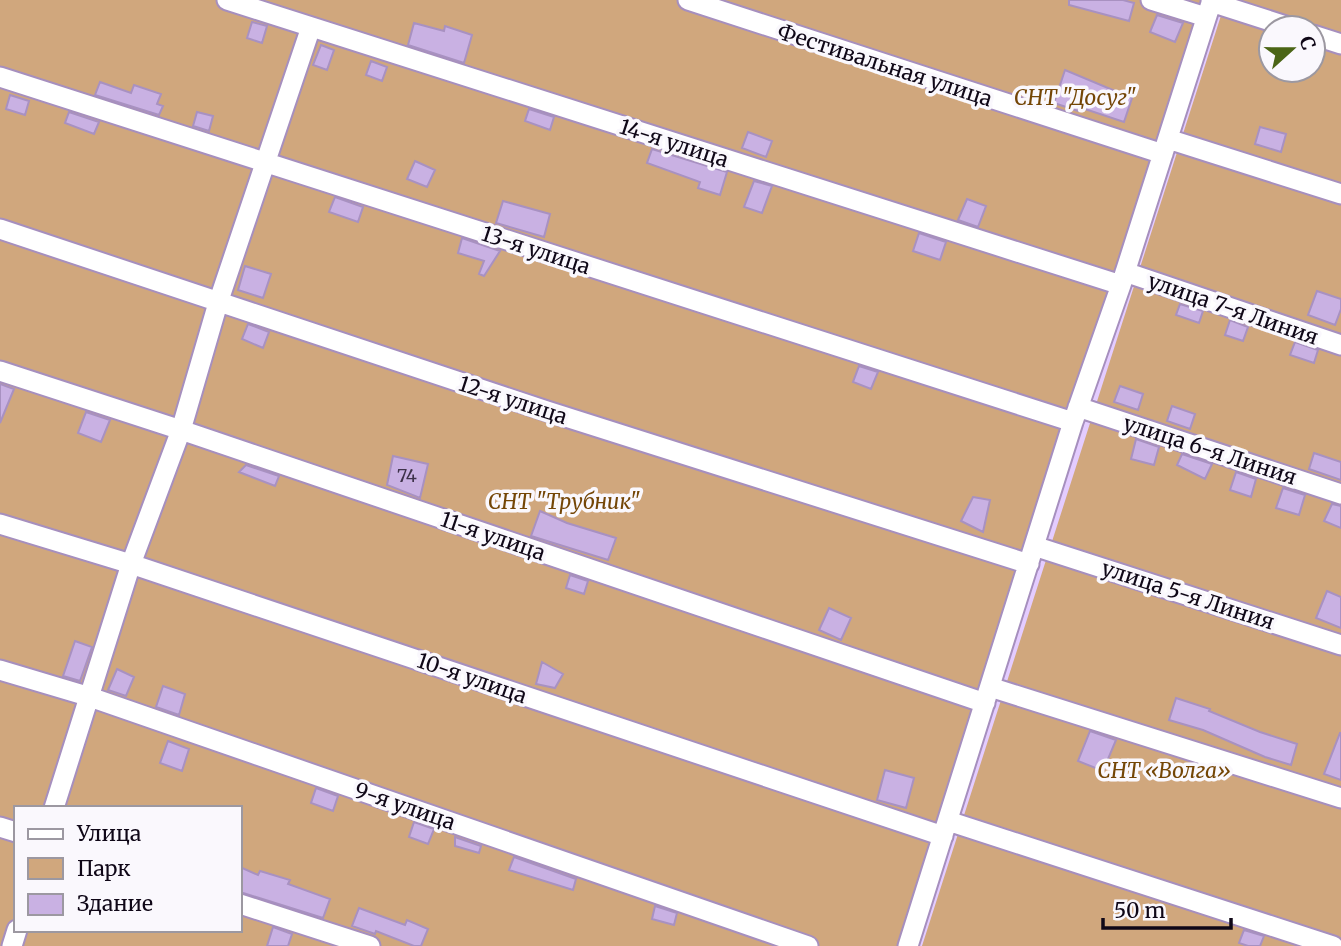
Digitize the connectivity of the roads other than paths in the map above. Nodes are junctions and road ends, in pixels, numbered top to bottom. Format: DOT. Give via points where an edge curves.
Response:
graph roads {
  1 [pos="227,0"];
  2 [pos="688,0"];
  3 [pos="1152,0"];
  4 [pos="1210,6"];
  5 [pos="1257,19"];
  6 [pos="311,27"];
  7 [pos="0,77"];
  8 [pos="1165,146"];
  9 [pos="265,162"];
  10 [pos="1341,194"];
  11 [pos="0,229"];
  12 [pos="1123,279"];
  13 [pos="218,303"];
  14 [pos="1341,345"];
  15 [pos="0,371"];
  16 [pos="1076,414"];
  17 [pos="181,430"];
  18 [pos="1341,494"];
  19 [pos="0,524"];
  20 [pos="1032,555"];
  21 [pos="131,564"];
  22 [pos="1341,645"];
  23 [pos="0,670"];
  24 [pos="987,695"];
  25 [pos="87,696"];
  26 [pos="1341,798"];
  27 [pos="55,806"];
  28 [pos="945,828"];
  29 [pos="242,905"];
  30 [pos="370,946"];
  31 [pos="808,946"];
  32 [pos="908,946"];
  33 [pos="1333,946"];
  1 -- 6 [label="street, 14-я улица"];
  2 -- 8 [label="street, Фестивальная улица"];
  3 -- 4 [label="street"];
  4 -- 5 [label="street"];
  4 -- 8 [label="street"];
  6 -- 9 [label="street"];
  6 -- 12 [label="street, 14-я улица"];
  7 -- 9 [label="street, 13-я улица"];
  8 -- 10 [label="street, Фестивальная улица"];
  8 -- 12 [label="street"];
  9 -- 13 [label="street"];
  9 -- 16 [label="street, 13-я улица"];
  11 -- 13 [label="street, 12-я улица"];
  12 -- 14 [label="street, улица 7-я Линия"];
  12 -- 16 [label="street"];
  13 -- 17 [label="street"];
  13 -- 20 [label="street, 12-я улица" via="547,411"];
  15 -- 17 [label="street, 11-я улица"];
  16 -- 18 [label="street, улица 6-я Линия"];
  16 -- 20 [label="street"];
  17 -- 21 [label="street"];
  17 -- 24 [label="street, 11-я улица"];
  19 -- 21 [label="street, 10-я улица"];
  20 -- 22 [label="street, улица 5-я Линия"];
  20 -- 24 [label="street"];
  21 -- 25 [label="street"];
  21 -- 28 [label="street, 10-я улица"];
  23 -- 25 [label="street, 9-я улица"];
  24 -- 26 [label="street, 11-я улица"];
  24 -- 28 [label="street"];
  25 -- 27 [label="street"];
  25 -- 31 [label="street, 9-я улица"];
  28 -- 32 [label="street"];
  28 -- 33 [label="street, 10-я улица"];
  29 -- 30 [label="street"];
}
